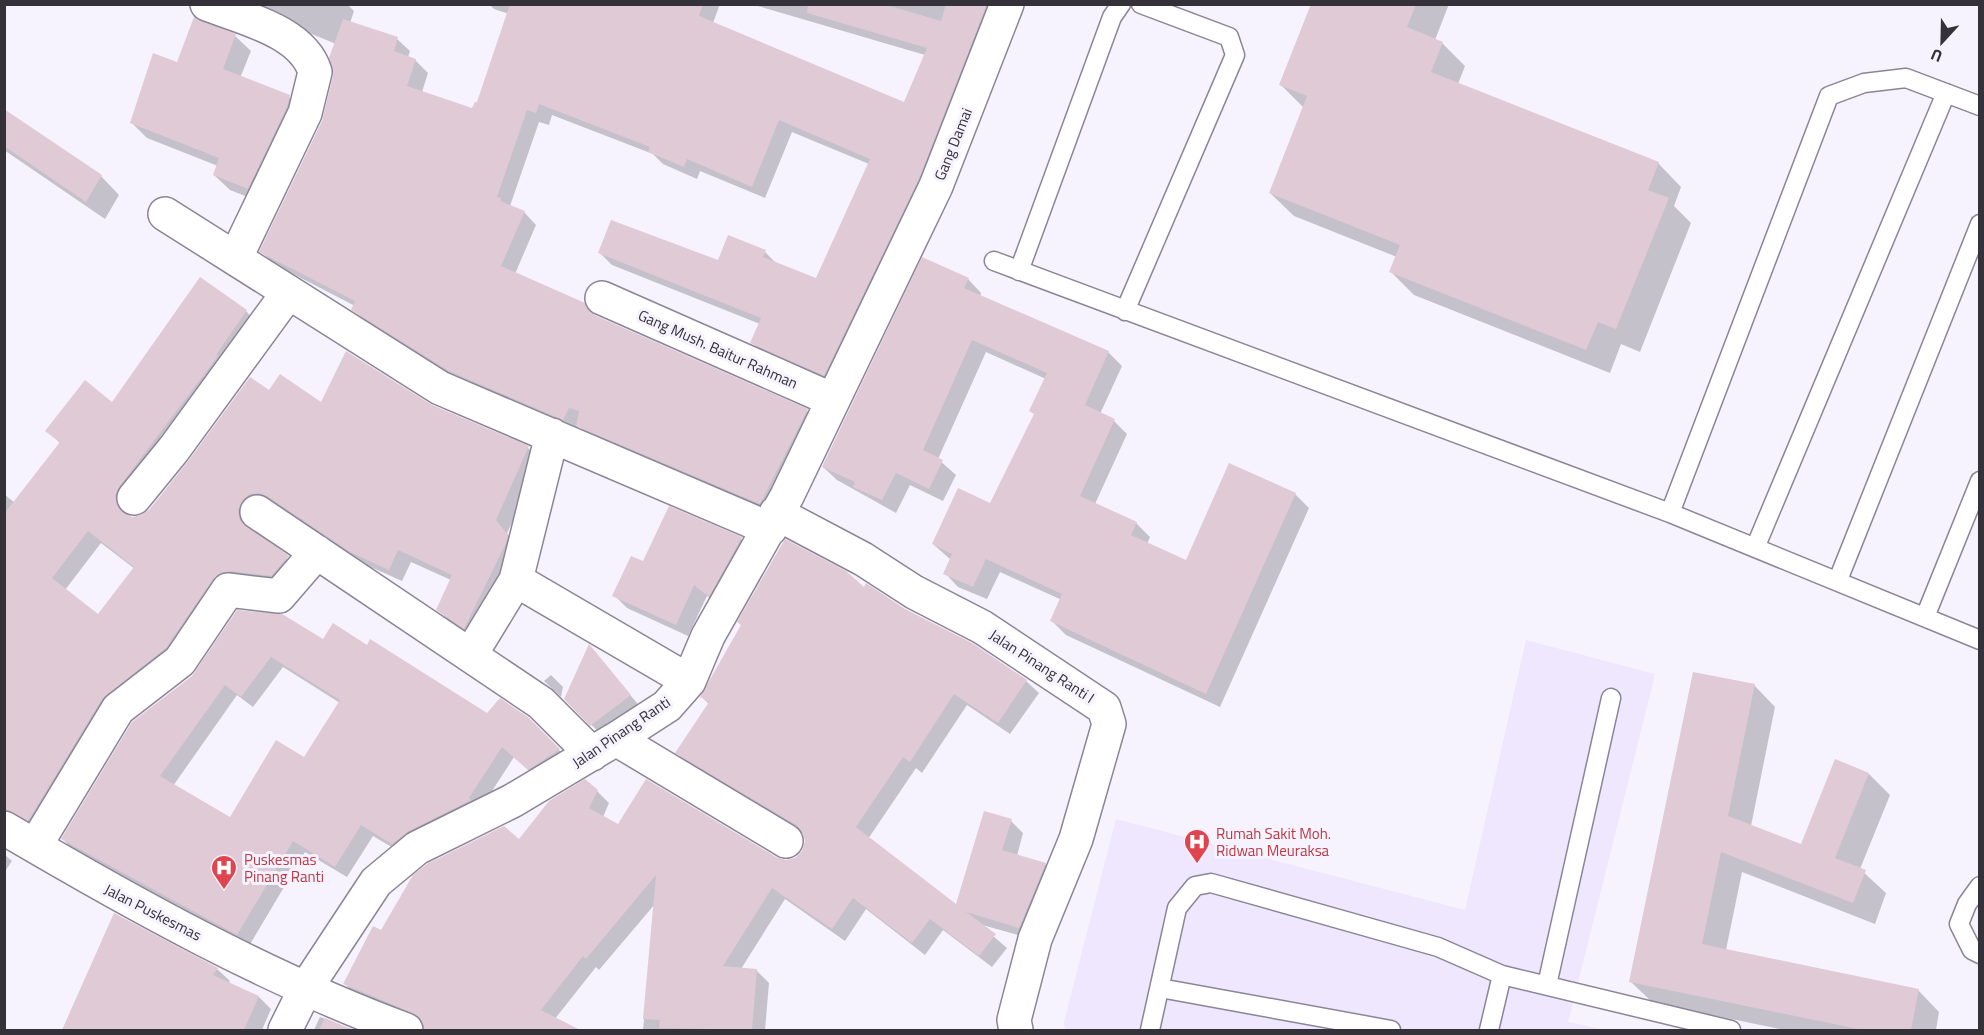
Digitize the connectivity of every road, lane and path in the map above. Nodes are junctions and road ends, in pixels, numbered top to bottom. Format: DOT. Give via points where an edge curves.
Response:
graph roads {
  1 [pos="207,4"];
  2 [pos="1007,4"];
  3 [pos="1141,4"];
  4 [pos="1116,7"];
  5 [pos="1946,93"];
  6 [pos="1980,106"];
  7 [pos="165,214"];
  8 [pos="1980,224"];
  9 [pos="236,257"];
  10 [pos="994,261"];
  11 [pos="1019,271"];
  12 [pos="890,280"];
  13 [pos="288,293"];
  14 [pos="602,298"];
  15 [pos="1125,311"];
  16 [pos="832,400"];
  17 [pos="552,435"];
  18 [pos="1980,481"];
  19 [pos="134,498"];
  20 [pos="257,512"];
  21 [pos="1670,513"];
  22 [pos="773,521"];
  23 [pos="1755,548"];
  24 [pos="317,552"];
  25 [pos="516,580"];
  26 [pos="1838,580"];
  27 [pos="1925,617"];
  28 [pos="1980,640"];
  29 [pos="471,654"];
  30 [pos="689,681"];
  31 [pos="1611,698"];
  32 [pos="604,746"];
  33 [pos="4,828"];
  34 [pos="786,841"];
  35 [pos="35,846"];
  36 [pos="1980,886"];
  37 [pos="1980,954"];
  38 [pos="1502,975"];
  39 [pos="1547,985"];
  40 [pos="306,988"];
  41 [pos="1160,988"];
  42 [pos="285,1030"];
  43 [pos="406,1030"];
  44 [pos="1016,1030"];
  45 [pos="1150,1030"];
  46 [pos="1391,1030"];
  47 [pos="1489,1030"];
  48 [pos="1731,1030"];
  1 -- 9 [label="street" via="263,25 290,40 304,53 315,72 305,113"];
  2 -- 12 [label="street, Gang Damai" via="936,186"];
  3 -- 15 [label="lane" via="1224,35 1232,42 1235,55"];
  4 -- 11 [label="lane"];
  5 -- 6 [label="lane"];
  5 -- 21 [label="lane" via="1906,78 1864,83 1829,96"];
  5 -- 23 [label="lane"];
  7 -- 9 [label="street, Jalan Pinang Ranti I"];
  8 -- 26 [label="lane"];
  9 -- 13 [label="street, Jalan Pinang Ranti I"];
  10 -- 11 [label="lane"];
  11 -- 15 [label="lane"];
  12 -- 16 [label="street, Jalan Pinang Ranti"];
  13 -- 17 [label="street, Jalan Pinang Ranti I" via="440,388"];
  13 -- 19 [label="street"];
  14 -- 16 [label="street, Gang Mush. Baitur Rahman"];
  15 -- 21 [label="lane"];
  16 -- 22 [label="street, Jalan Pinang Ranti"];
  17 -- 22 [label="street, Jalan Pinang Ranti I"];
  17 -- 25 [label="street"];
  18 -- 27 [label="lane"];
  20 -- 24 [label="street"];
  21 -- 23 [label="lane"];
  22 -- 30 [label="street, Jalan Pinang Ranti" via="708,636"];
  22 -- 44 [label="street, Jalan Pinang Ranti I" via="837,544 914,592 982,627 1104,708 1109,724 1076,839 1035,939 1014,1020"];
  23 -- 26 [label="lane"];
  24 -- 29 [label="street"];
  24 -- 35 [label="street" via="279,597 228,590 180,661 118,709"];
  25 -- 29 [label="street"];
  25 -- 30 [label="street"];
  26 -- 27 [label="lane"];
  27 -- 28 [label="lane"];
  29 -- 32 [label="street"];
  30 -- 32 [label="street, Jalan Pinang Ranti" via="667,706"];
  31 -- 39 [label="lane"];
  32 -- 34 [label="street"];
  32 -- 40 [label="street, Jalan Pinang Ranti" via="512,801 417,848 376,882"];
  33 -- 35 [label="street, Jalan Puskesmas"];
  35 -- 40 [label="street, Jalan Puskesmas" via="135,904"];
  36 -- 37 [label="lane" via="1959,924 1972,950"];
  38 -- 39 [label="lane"];
  38 -- 41 [label="lane" via="1438,947 1211,883 1195,886 1177,908"];
  38 -- 47 [label="lane"];
  39 -- 48 [label="lane"];
  40 -- 42 [label="street, Jalan Pinang Ranti"];
  40 -- 43 [label="street, Jalan Puskesmas"];
  41 -- 45 [label="lane"];
  41 -- 46 [label="lane"];
}
